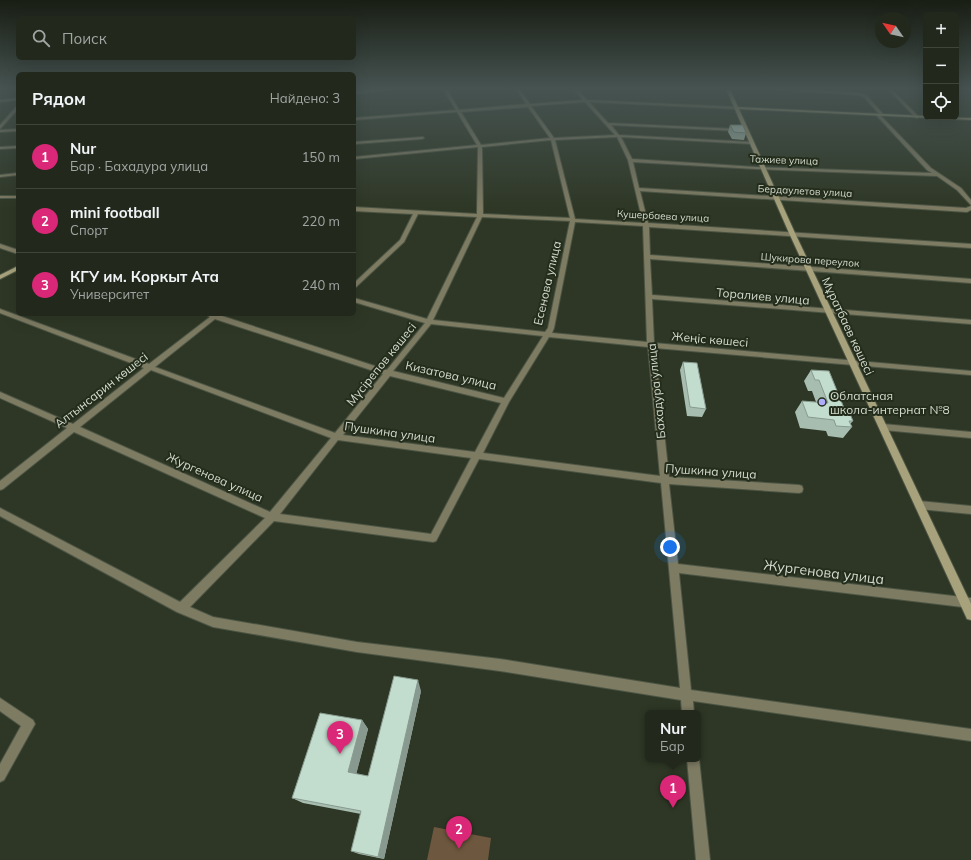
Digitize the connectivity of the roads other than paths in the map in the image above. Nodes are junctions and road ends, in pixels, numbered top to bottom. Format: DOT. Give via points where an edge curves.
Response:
graph roads {
  1 [pos="469,129"];
  2 [pos="546,129"];
  3 [pos="612,129"];
  4 [pos="726,129"];
  5 [pos="893,129"];
  6 [pos="0,130"];
  7 [pos="16,130"];
  8 [pos="746,130"];
  9 [pos="618,136"];
  10 [pos="422,138"];
  11 [pos="553,139"];
  12 [pos="356,143"];
  13 [pos="752,143"];
  14 [pos="16,147"];
  15 [pos="480,147"];
  16 [pos="0,148"];
  17 [pos="356,158"];
  18 [pos="630,160"];
  19 [pos="763,168"];
  20 [pos="16,174"];
  21 [pos="938,175"];
  22 [pos="0,176"];
  23 [pos="638,190"];
  24 [pos="0,197"];
  25 [pos="16,197"];
  26 [pos="777,198"];
  27 [pos="971,203"];
  28 [pos="971,208"];
  29 [pos="356,209"];
  30 [pos="416,212"];
  31 [pos="480,215"];
  32 [pos="572,220"];
  33 [pos="646,224"];
  34 [pos="792,233"];
  35 [pos="0,246"];
  36 [pos="971,246"];
  37 [pos="16,251"];
  38 [pos="648,257"];
  39 [pos="16,269"];
  40 [pos="809,270"];
  41 [pos="0,277"];
  42 [pos="971,281"];
  43 [pos="356,284"];
  44 [pos="649,297"];
  45 [pos="356,301"];
  46 [pos="0,310"];
  47 [pos="830,312"];
  48 [pos="212,316"];
  49 [pos="216,316"];
  50 [pos="429,322"];
  51 [pos="971,322"];
  52 [pos="546,334"];
  53 [pos="651,345"];
  54 [pos="853,363"];
  55 [pos="149,368"];
  56 [pos="389,373"];
  57 [pos="971,373"];
  58 [pos="0,395"];
  59 [pos="506,400"];
  60 [pos="883,427"];
  61 [pos="74,428"];
  62 [pos="971,435"];
  63 [pos="336,437"];
  64 [pos="477,455"];
  65 [pos="665,480"];
  66 [pos="0,486"];
  67 [pos="799,489"];
  68 [pos="919,504"];
  69 [pos="971,510"];
  70 [pos="0,512"];
  71 [pos="272,517"];
  72 [pos="433,538"];
  73 [pos="674,568"];
  74 [pos="968,603"];
  75 [pos="181,608"];
  76 [pos="971,615"];
  77 [pos="686,695"];
  78 [pos="0,704"];
  79 [pos="688,710"];
  80 [pos="971,735"];
  81 [pos="693,762"];
  82 [pos="0,776"];
  83 [pos="703,860"];
  1 -- 15 [label="street"];
  2 -- 11 [label="street, Есенова улица"];
  3 -- 9 [label="street, Бахадура улица"];
  4 -- 8 [label="street"];
  5 -- 21 [label="street" via="929,169"];
  6 -- 7 [label="street"];
  8 -- 13 [label="street, Мұратбаев көшесі"];
  9 -- 11 [label="street"];
  9 -- 13 [label="street"];
  9 -- 18 [label="street, Бахадура улица"];
  10 -- 12 [label="street"];
  11 -- 15 [label="street"];
  11 -- 32 [label="street, Есенова улица"];
  13 -- 19 [label="street, Мұратбаев көшесі"];
  14 -- 16 [label="street"];
  15 -- 17 [label="street"];
  15 -- 31 [label="street, Мүсірепов көшесі"];
  18 -- 19 [label="street, Тажиев улица"];
  18 -- 23 [label="street, Бахадура улица"];
  19 -- 21 [label="street, Тажиев улица"];
  19 -- 26 [label="street, Мұратбаев көшесі"];
  20 -- 22 [label="street"];
  21 -- 27 [label="street" via="959,189"];
  23 -- 26 [label="street, Бердаулетов улица"];
  23 -- 33 [label="street, Бахадура улица"];
  24 -- 25 [label="street"];
  26 -- 28 [label="street, Бердаулетов улица" via="967,210"];
  26 -- 34 [label="street, Мұратбаев көшесі"];
  29 -- 30 [label="street, Кушербаева улица"];
  30 -- 31 [label="street, Кушербаева улица"];
  30 -- 43 [label="street" via="402,241"];
  31 -- 32 [label="street, Кушербаева улица"];
  31 -- 50 [label="street, Мүсірепов көшесі"];
  32 -- 33 [label="street, Кушербаева улица"];
  32 -- 52 [label="street, Есенова улица" via="551,328"];
  33 -- 34 [label="street, Кушербаева улица"];
  33 -- 38 [label="street, Бахадура улица"];
  34 -- 36 [label="street, Кушербаева улица"];
  34 -- 40 [label="street, Мұратбаев көшесі"];
  35 -- 37 [label="street"];
  38 -- 40 [label="street, Шукирова переулок"];
  38 -- 44 [label="street, Бахадура улица"];
  39 -- 41 [label="street"];
  40 -- 42 [label="street, Шукирова переулок"];
  40 -- 47 [label="street, Мұратбаев көшесі"];
  44 -- 47 [label="street, Торалиев улица"];
  44 -- 53 [label="street, Бахадура улица"];
  45 -- 50 [label="street, Жеңіс көшесі"];
  46 -- 55 [label="street, Пушкина улица"];
  47 -- 51 [label="street, Торалиев улица"];
  47 -- 54 [label="street, Мұратбаев көшесі"];
  48 -- 55 [label="street, Алтынсарин көшесі"];
  49 -- 56 [label="street, Кизатова улица"];
  50 -- 52 [label="street, Жеңіс көшесі"];
  50 -- 56 [label="street, Мүсірепов көшесі"];
  52 -- 53 [label="street, Жеңіс көшесі"];
  52 -- 59 [label="street, Есенова улица"];
  53 -- 54 [label="street, Жеңіс көшесі"];
  53 -- 65 [label="street, Бахадура улица"];
  54 -- 57 [label="street, Жеңіс көшесі"];
  54 -- 60 [label="street, Мұратбаев көшесі"];
  55 -- 61 [label="street, Алтынсарин көшесі"];
  55 -- 63 [label="street, Пушкина улица"];
  56 -- 59 [label="street, Кизатова улица"];
  56 -- 63 [label="street, Мүсірепов көшесі"];
  58 -- 61 [label="street, Жургенова улица"];
  59 -- 64 [label="street, Есенова улица"];
  60 -- 62 [label="street"];
  60 -- 68 [label="street, Мұратбаев көшесі"];
  61 -- 66 [label="street, Алтынсарин көшесі"];
  61 -- 71 [label="street, Жургенова улица"];
  63 -- 64 [label="street, Пушкина улица"];
  63 -- 71 [label="street, Мүсірепов көшесі"];
  64 -- 65 [label="street, Пушкина улица"];
  64 -- 72 [label="street, Есенова улица"];
  65 -- 67 [label="street, Пушкина улица"];
  65 -- 73 [label="street, Бахадура улица"];
  68 -- 69 [label="street"];
  68 -- 74 [label="street, Мұратбаев көшесі"];
  70 -- 75 [label="street"];
  71 -- 72 [label="street, Жургенова улица"];
  71 -- 75 [label="street, Мүсірепов көшесі"];
  73 -- 74 [label="street, Жургенова улица"];
  73 -- 77 [label="street, Бахадура улица"];
  74 -- 76 [label="street, Мұратбаев көшесі"];
  75 -- 77 [label="street" via="213,622 357,647 500,665"];
  77 -- 79 [label="street, Бахадура улица"];
  77 -- 80 [label="street"];
  78 -- 82 [label="street" via="29,724"];
  81 -- 83 [label="street"];
}
